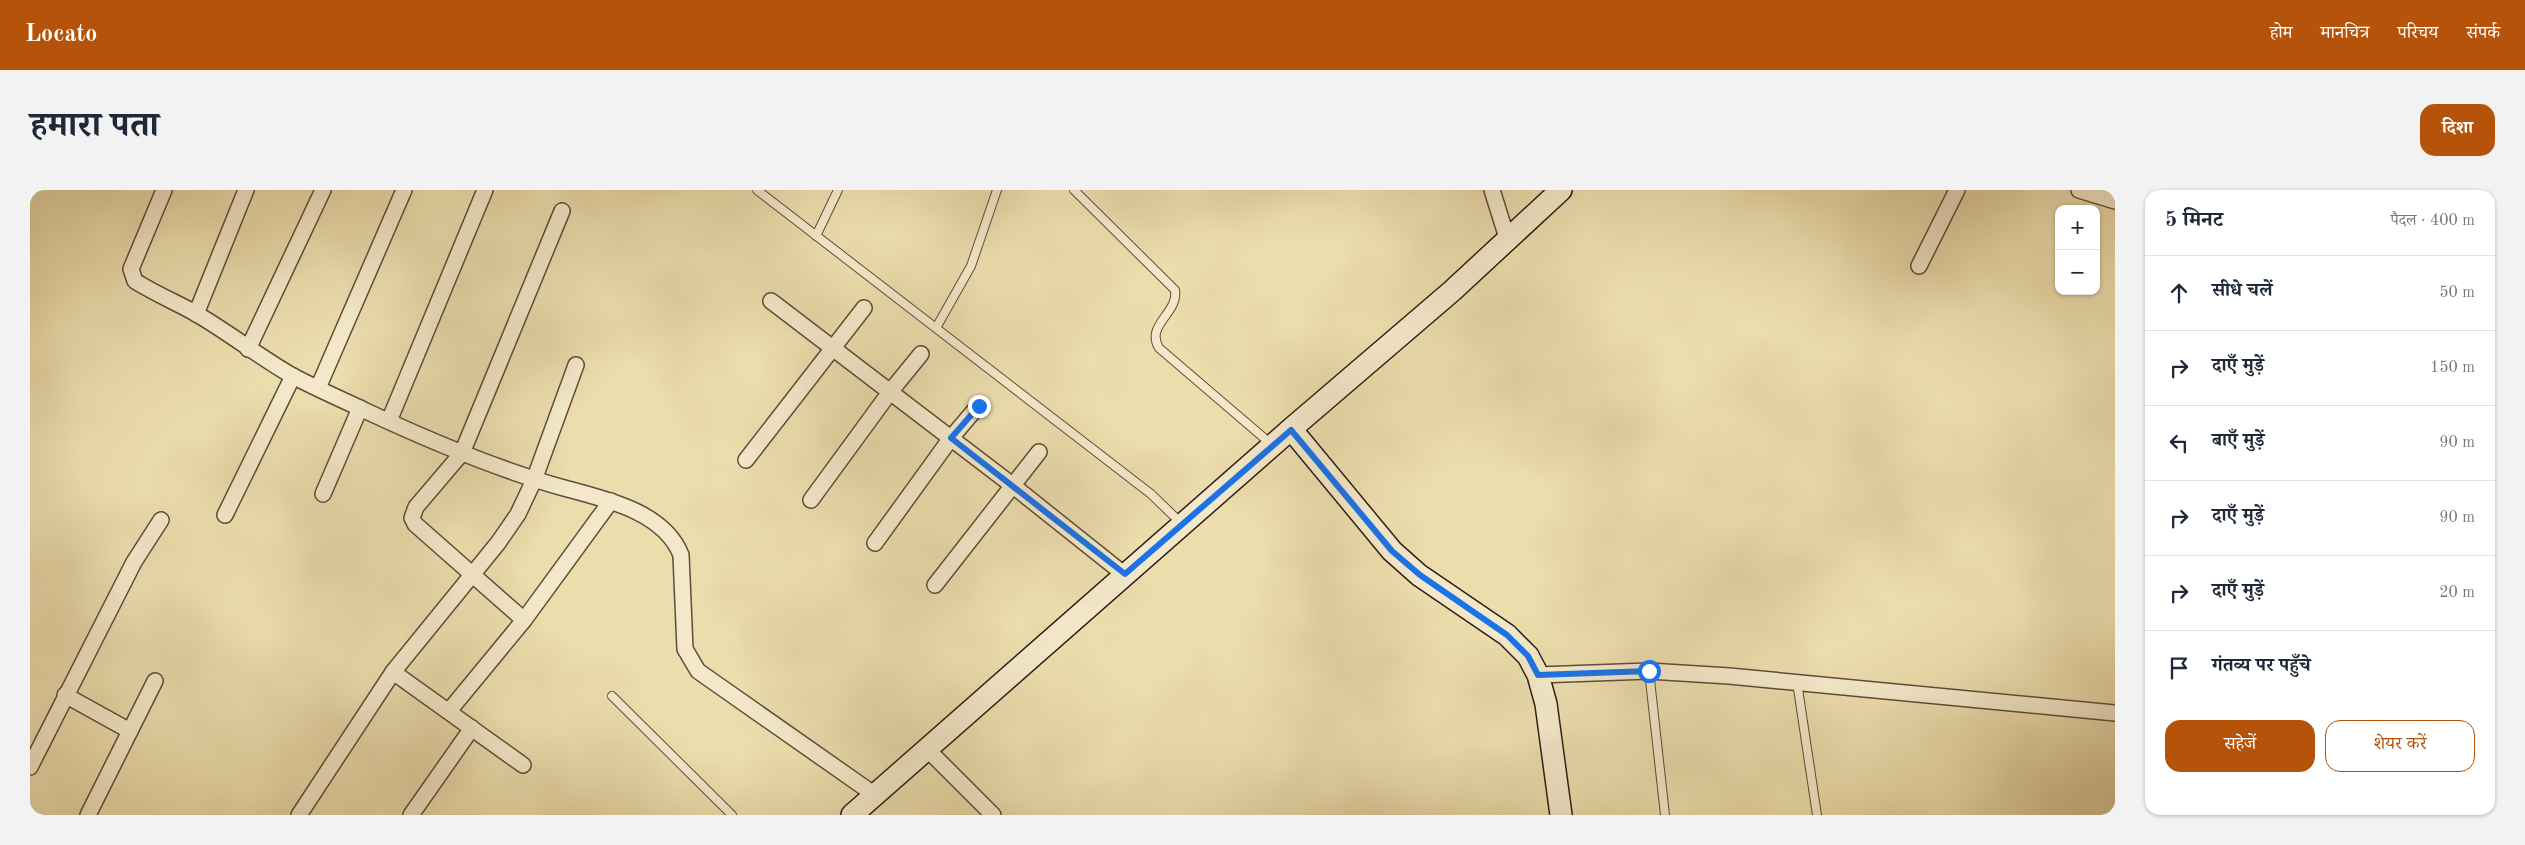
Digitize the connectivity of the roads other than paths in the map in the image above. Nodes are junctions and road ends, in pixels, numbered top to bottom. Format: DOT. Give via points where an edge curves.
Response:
graph roads {
  1 [pos="164,190"];
  2 [pos="246,190"];
  3 [pos="323,190"];
  4 [pos="404,190"];
  5 [pos="485,190"];
  6 [pos="757,190"];
  7 [pos="838,190"];
  8 [pos="997,190"];
  9 [pos="1074,190"];
  10 [pos="1492,190"];
  11 [pos="1957,190"];
  12 [pos="2078,190"];
  13 [pos="1562,191"];
  14 [pos="2110,196"];
  15 [pos="562,211"];
  16 [pos="816,236"];
  17 [pos="1508,240"];
  18 [pos="1919,266"];
  19 [pos="771,300"];
  20 [pos="864,308"];
  21 [pos="196,314"];
  22 [pos="936,328"];
  23 [pos="832,347"];
  24 [pos="248,349"];
  25 [pos="922,354"];
  26 [pos="576,365"];
  27 [pos="293,376"];
  28 [pos="318,388"];
  29 [pos="890,392"];
  30 [pos="979,406"];
  31 [pos="360,408"];
  32 [pos="389,422"];
  33 [pos="1291,430"];
  34 [pos="951,438"];
  35 [pos="1273,445"];
  36 [pos="1039,452"];
  37 [pos="462,453"];
  38 [pos="746,460"];
  39 [pos="534,480"];
  40 [pos="1012,485"];
  41 [pos="324,494"];
  42 [pos="811,500"];
  43 [pos="611,501"];
  44 [pos="225,515"];
  45 [pos="1175,518"];
  46 [pos="161,520"];
  47 [pos="875,543"];
  48 [pos="1125,574"];
  49 [pos="472,576"];
  50 [pos="935,586"];
  51 [pos="524,620"];
  52 [pos="1649,671"];
  53 [pos="393,672"];
  54 [pos="1538,675"];
  55 [pos="155,681"];
  56 [pos="1797,682"];
  57 [pos="66,695"];
  58 [pos="612,696"];
  59 [pos="449,711"];
  60 [pos="2115,712"];
  61 [pos="472,728"];
  62 [pos="130,731"];
  63 [pos="931,754"];
  64 [pos="523,765"];
  65 [pos="30,767"];
  66 [pos="874,795"];
  67 [pos="88,815"];
  68 [pos="299,815"];
  69 [pos="411,815"];
  70 [pos="732,815"];
  71 [pos="852,815"];
  72 [pos="993,815"];
  73 [pos="1560,815"];
  74 [pos="1665,815"];
  75 [pos="1817,815"];
  1 -- 21 [label="street" via="131,269 132,276"];
  2 -- 21 [label="street"];
  3 -- 24 [label="street"];
  4 -- 28 [label="street"];
  5 -- 32 [label="street"];
  6 -- 16 [label="lane"];
  7 -- 16 [label="lane"];
  8 -- 22 [label="lane" via="971,266"];
  9 -- 35 [label="lane" via="1175,290 1175,302 1155,333 1159,348"];
  10 -- 17 [label="street"];
  11 -- 18 [label="street"];
  12 -- 14 [label="street"];
  13 -- 17 [label="main road"];
  15 -- 37 [label="street"];
  16 -- 22 [label="lane"];
  17 -- 33 [label="main road"];
  19 -- 23 [label="street"];
  20 -- 23 [label="street"];
  21 -- 24 [label="street"];
  22 -- 45 [label="lane" via="1152,494"];
  23 -- 29 [label="street"];
  23 -- 38 [label="street"];
  24 -- 27 [label="street"];
  25 -- 29 [label="street"];
  26 -- 39 [label="street"];
  27 -- 28 [label="street"];
  27 -- 44 [label="street"];
  28 -- 31 [label="street"];
  29 -- 34 [label="street"];
  29 -- 42 [label="street"];
  30 -- 34 [label="street"];
  31 -- 32 [label="street"];
  31 -- 41 [label="street"];
  32 -- 37 [label="street"];
  33 -- 35 [label="main road"];
  33 -- 54 [label="main road" via="1392,551 1420,575 1507,635 1528,656"];
  34 -- 40 [label="street"];
  34 -- 47 [label="street"];
  35 -- 45 [label="main road"];
  36 -- 40 [label="street"];
  37 -- 39 [label="street"];
  37 -- 49 [label="street" via="416,507 412,518"];
  39 -- 43 [label="street"];
  39 -- 49 [label="street" via="510,526"];
  40 -- 48 [label="street"];
  40 -- 50 [label="street"];
  43 -- 51 [label="street"];
  43 -- 66 [label="street" via="650,520 677,546 682,566 685,649 698,671"];
  45 -- 48 [label="main road"];
  46 -- 57 [label="street" via="134,562"];
  48 -- 63 [label="main road"];
  49 -- 51 [label="street"];
  49 -- 53 [label="street"];
  51 -- 59 [label="street"];
  52 -- 54 [label="street"];
  52 -- 56 [label="street"];
  52 -- 74 [label="lane"];
  53 -- 59 [label="street"];
  53 -- 68 [label="street"];
  54 -- 73 [label="main road" via="1546,704"];
  55 -- 62 [label="street"];
  56 -- 60 [label="street"];
  56 -- 75 [label="lane"];
  57 -- 62 [label="street"];
  57 -- 65 [label="street"];
  58 -- 70 [label="lane"];
  59 -- 61 [label="street"];
  61 -- 64 [label="street"];
  61 -- 69 [label="street"];
  62 -- 67 [label="street"];
  63 -- 66 [label="main road"];
  63 -- 72 [label="street"];
  66 -- 71 [label="main road"];
}
